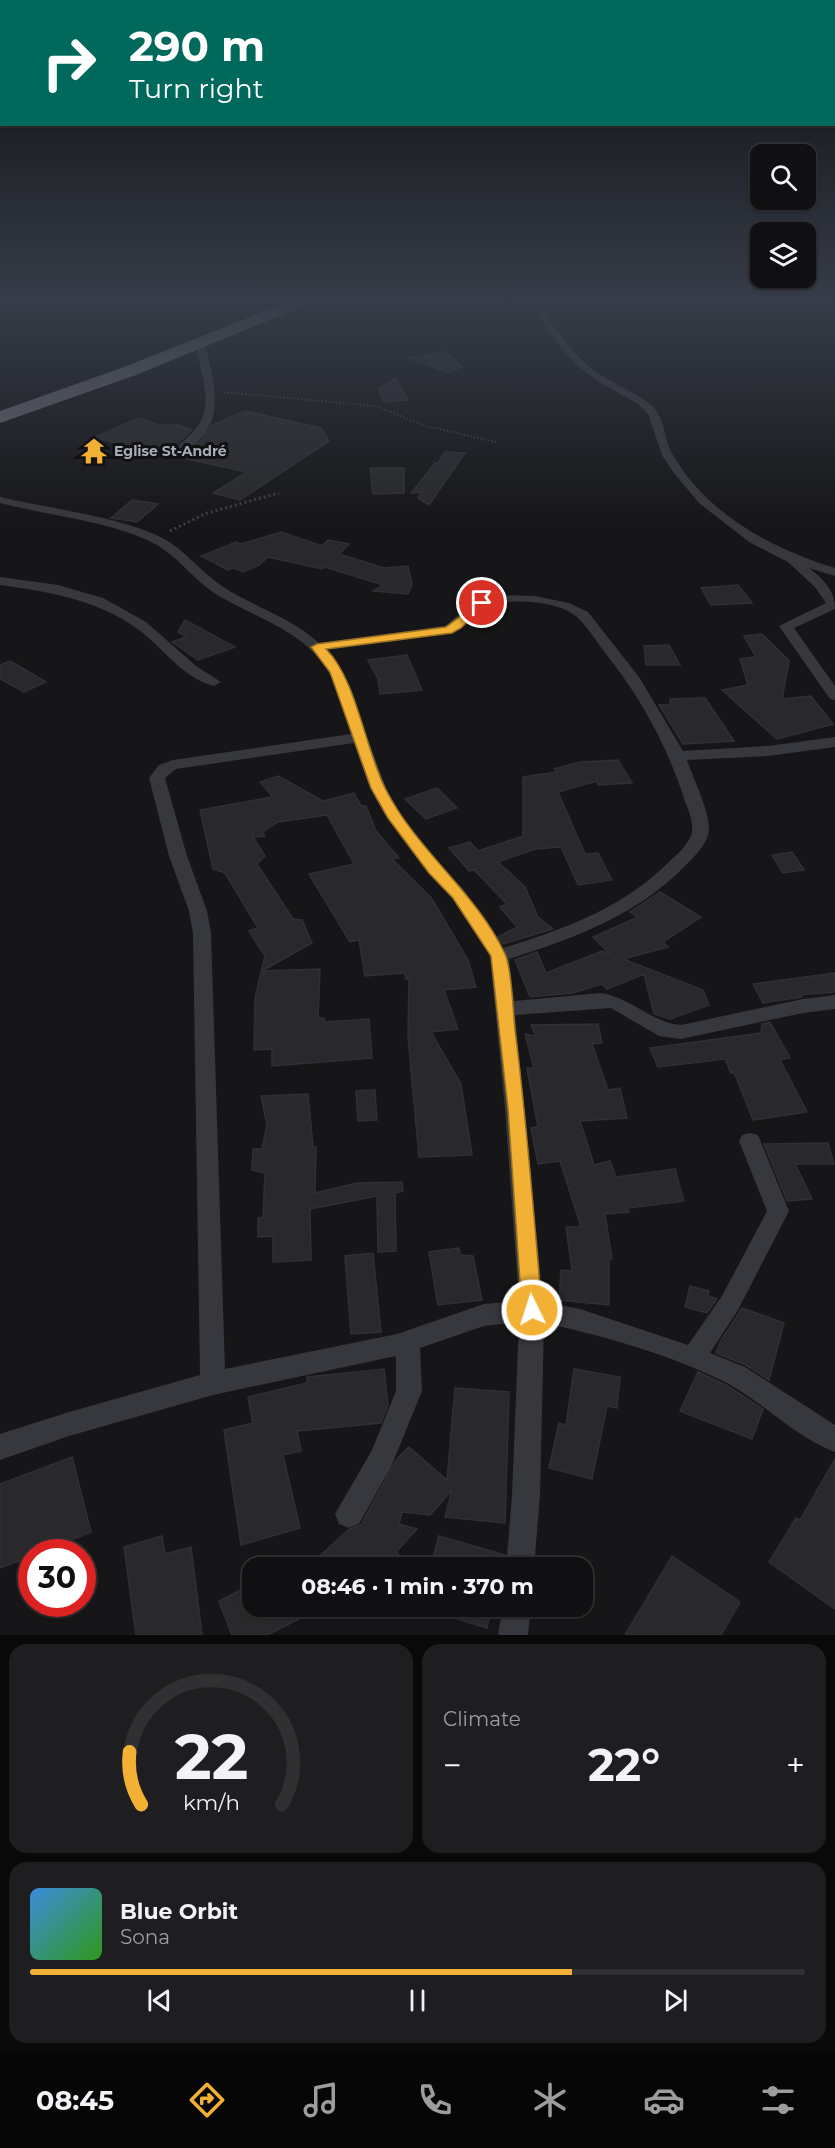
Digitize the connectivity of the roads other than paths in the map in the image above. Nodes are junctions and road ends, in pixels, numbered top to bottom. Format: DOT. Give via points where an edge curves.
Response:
graph roads {
  1 [pos="121,374"];
  2 [pos="207,374"];
  3 [pos="596,374"];
  4 [pos="0,417"];
  5 [pos="171,455"];
  6 [pos="0,500"];
  7 [pos="786,556"];
  8 [pos="835,572"];
  9 [pos="0,582"];
  10 [pos="317,647"];
  11 [pos="214,682"];
  12 [pos="835,696"];
  13 [pos="358,738"];
  14 [pos="835,742"];
  15 [pos="678,756"];
  16 [pos="499,956"];
  17 [pos="835,1002"];
  18 [pos="505,1009"];
  19 [pos="750,1141"];
  20 [pos="532,1310"];
  21 [pos="408,1341"];
  22 [pos="693,1359"];
  23 [pos="213,1383"];
  24 [pos="835,1440"];
  25 [pos="0,1447"];
  26 [pos="349,1514"];
  27 [pos="521,1557"];
  28 [pos="515,1617"];
  29 [pos="513,1635"];
  1 -- 4 [label="highway"];
  2 -- 5 [label="street" via="213,411 203,432"];
  3 -- 7 [label="street" via="651,411 658,422 665,453 693,490 732,524"];
  6 -- 10 [label="street" via="154,539 209,584"];
  7 -- 8 [label="street"];
  7 -- 12 [label="street" via="820,584 834,605 786,626"];
  9 -- 11 [label="street" via="58,589 98,601 141,625 191,669"];
  10 -- 13 [label="street" via="336,672"];
  10 -- 15 [label="street" via="448,630 494,598 568,606 583,615 634,680"];
  13 -- 16 [label="street" via="395,818 458,894"];
  13 -- 23 [label="street" via="173,765 157,778 202,933"];
  14 -- 15 [label="street" via="768,751"];
  15 -- 16 [label="street" via="702,830 677,865 631,903 602,919"];
  16 -- 18 [label="street"];
  17 -- 18 [label="street" via="681,1032 654,1027 615,1002 601,1000"];
  18 -- 20 [label="street"];
  19 -- 22 [label="street" via="778,1211 730,1303"];
  20 -- 21 [label="street" via="484,1315"];
  20 -- 22 [label="street" via="580,1320"];
  20 -- 27 [label="street"];
  21 -- 23 [label="street"];
  21 -- 26 [label="street" via="410,1391 382,1458"];
  22 -- 24 [label="street" via="736,1376"];
  23 -- 25 [label="street"];
  28 -- 29 [label="street"];
}
